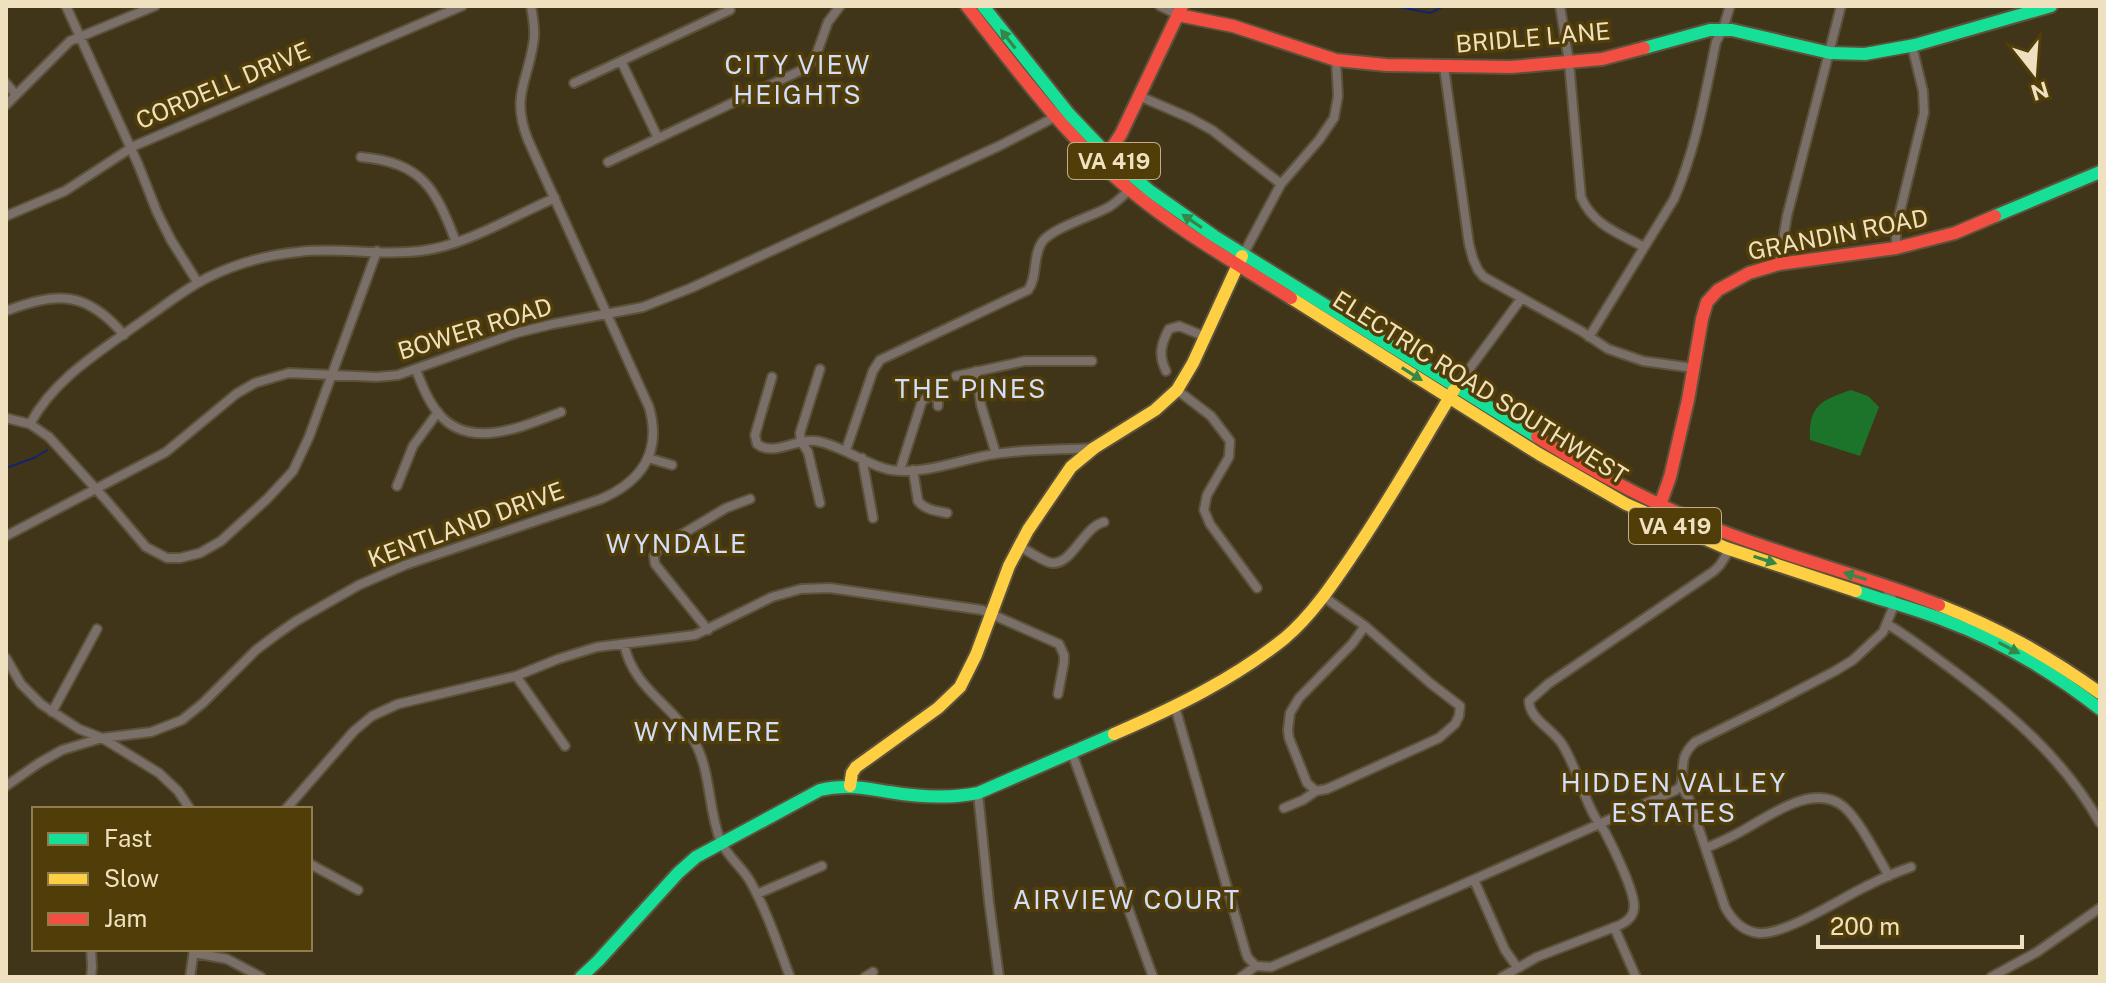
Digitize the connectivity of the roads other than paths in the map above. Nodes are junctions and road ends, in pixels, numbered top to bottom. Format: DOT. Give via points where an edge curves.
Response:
graph roads {
  1 [pos="66,6"];
  2 [pos="155,6"];
  3 [pos="462,6"];
  4 [pos="531,6"];
  5 [pos="840,6"];
  6 [pos="967,6"];
  7 [pos="983,6"];
  8 [pos="1160,6"];
  9 [pos="1560,6"];
  10 [pos="1730,6"];
  11 [pos="1841,6"];
  12 [pos="2045,7"];
  13 [pos="730,10"];
  14 [pos="1180,10"];
  15 [pos="1723,29"];
  16 [pos="79,36"];
  17 [pos="1912,46"];
  18 [pos="1830,53"];
  19 [pos="1336,60"];
  20 [pos="621,61"];
  21 [pos="1569,62"];
  22 [pos="1444,67"];
  23 [pos="6,83"];
  24 [pos="574,83"];
  25 [pos="16,95"];
  26 [pos="1139,96"];
  27 [pos="6,105"];
  28 [pos="1055,117"];
  29 [pos="658,138"];
  30 [pos="130,148"];
  31 [pos="361,157"];
  32 [pos="1104,160"];
  33 [pos="608,162"];
  34 [pos="2100,172"];
  35 [pos="1281,184"];
  36 [pos="1129,190"];
  37 [pos="555,198"];
  38 [pos="6,216"];
  39 [pos="456,242"];
  40 [pos="1644,247"];
  41 [pos="1896,248"];
  42 [pos="377,251"];
  43 [pos="1240,259"];
  44 [pos="1779,264"];
  45 [pos="198,283"];
  46 [pos="1521,299"];
  47 [pos="6,311"];
  48 [pos="608,314"];
  49 [pos="124,335"];
  50 [pos="1206,337"];
  51 [pos="1589,337"];
  52 [pos="1092,361"];
  53 [pos="1693,368"];
  54 [pos="820,369"];
  55 [pos="416,370"];
  56 [pos="976,371"];
  57 [pos="1166,371"];
  58 [pos="333,374"];
  59 [pos="956,376"];
  60 [pos="772,377"];
  61 [pos="1177,390"];
  62 [pos="1453,393"];
  63 [pos="938,406"];
  64 [pos="438,412"];
  65 [pos="561,412"];
  66 [pos="6,418"];
  67 [pos="30,424"];
  68 [pos="801,441"];
  69 [pos="1094,448"];
  70 [pos="846,450"];
  71 [pos="996,454"];
  72 [pos="648,458"];
  73 [pos="862,458"];
  74 [pos="672,465"];
  75 [pos="900,470"];
  76 [pos="913,470"];
  77 [pos="397,486"];
  78 [pos="96,489"];
  79 [pos="750,499"];
  80 [pos="820,503"];
  81 [pos="1657,512"];
  82 [pos="947,513"];
  83 [pos="873,518"];
  84 [pos="1104,522"];
  85 [pos="6,536"];
  86 [pos="1019,546"];
  87 [pos="1730,549"];
  88 [pos="1884,584"];
  89 [pos="1257,588"];
  90 [pos="1324,597"];
  91 [pos="1895,603"];
  92 [pos="991,614"];
  93 [pos="1887,624"];
  94 [pos="1365,626"];
  95 [pos="97,629"];
  96 [pos="708,630"];
  97 [pos="624,644"];
  98 [pos="6,658"];
  99 [pos="516,676"];
  100 [pos="2100,693"];
  101 [pos="1058,694"];
  102 [pos="1175,707"];
  103 [pos="2100,709"];
  104 [pos="52,712"];
  105 [pos="102,738"];
  106 [pos="565,746"];
  107 [pos="1072,753"];
  108 [pos="858,765"];
  109 [pos="6,786"];
  110 [pos="850,786"];
  111 [pos="1681,786"];
  112 [pos="1316,791"];
  113 [pos="815,793"];
  114 [pos="978,793"];
  115 [pos="189,807"];
  116 [pos="288,807"];
  117 [pos="1284,808"];
  118 [pos="2100,823"];
  119 [pos="1599,824"];
  120 [pos="722,842"];
  121 [pos="1706,848"];
  122 [pos="312,865"];
  123 [pos="822,866"];
  124 [pos="1911,867"];
  125 [pos="1889,876"];
  126 [pos="1474,880"];
  127 [pos="358,890"];
  128 [pos="757,894"];
  129 [pos="2100,908"];
  130 [pos="1614,927"];
  131 [pos="91,951"];
  132 [pos="194,951"];
  133 [pos="1256,966"];
  134 [pos="1517,967"];
  135 [pos="91,977"];
  136 [pos="190,977"];
  137 [pos="261,977"];
  138 [pos="581,977"];
  139 [pos="790,977"];
  140 [pos="999,977"];
  141 [pos="1153,977"];
  142 [pos="1241,977"];
  143 [pos="1502,977"];
  144 [pos="1636,977"];
  145 [pos="1991,977"];
  1 -- 16 [label="street"];
  2 -- 16 [label="street"];
  3 -- 30 [label="street, CORDELL DRIVE"];
  4 -- 37 [label="street" via="534,39 520,108 524,130"];
  5 -- 29 [label="street" via="823,31 815,58 804,69"];
  6 -- 28 [label="street, VA 419"];
  32 -- 7 [label="street, VA 419, one-way"];
  8 -- 14 [label="street, BRIDLE LANE"];
  9 -- 21 [label="street"];
  10 -- 15 [label="street"];
  11 -- 18 [label="street"];
  12 -- 17 [label="street, BRIDLE LANE"];
  13 -- 20 [label="street"];
  14 -- 19 [label="street, BRIDLE LANE"];
  14 -- 26 [label="street"];
  15 -- 18 [label="street, BRIDLE LANE"];
  15 -- 21 [label="street, BRIDLE LANE"];
  15 -- 40 [label="street" via="1684,177"];
  16 -- 25 [label="street"];
  16 -- 30 [label="street"];
  17 -- 18 [label="street, BRIDLE LANE" via="1869,54"];
  17 -- 41 [label="street" via="1924,113 1896,228"];
  18 -- 44 [label="street"];
  19 -- 22 [label="street, BRIDLE LANE"];
  19 -- 35 [label="street" via="1334,118"];
  20 -- 24 [label="street"];
  20 -- 29 [label="street"];
  21 -- 22 [label="street, BRIDLE LANE"];
  21 -- 40 [label="street" via="1581,197 1598,221"];
  22 -- 46 [label="street" via="1473,259 1484,277"];
  23 -- 25 [label="street"];
  25 -- 27 [label="street"];
  26 -- 32 [label="street"];
  26 -- 35 [label="street" via="1212,130"];
  28 -- 32 [label="street, VA 419"];
  28 -- 48 [label="street, BOWER ROAD" via="691,288"];
  29 -- 33 [label="street"];
  30 -- 38 [label="street, CORDELL DRIVE" via="65,191"];
  30 -- 45 [label="street" via="171,240"];
  31 -- 39 [label="street" via="388,161 420,176"];
  32 -- 36 [label="street, VA 419"];
  43 -- 32 [label="street, VA 419, one-way"];
  34 -- 41 [label="street, GRANDIN ROAD" via="1955,233"];
  35 -- 43 [label="street"];
  36 -- 43 [label="street, VA 419" via="1189,235"];
  36 -- 70 [label="street" via="1114,204 1043,241 1028,290 880,360"];
  37 -- 39 [label="street"];
  37 -- 48 [label="street"];
  39 -- 42 [label="street" via="419,251"];
  40 -- 51 [label="street"];
  41 -- 44 [label="street, GRANDIN ROAD"];
  42 -- 45 [label="street" via="279,254"];
  42 -- 58 [label="street"];
  43 -- 50 [label="street"];
  43 -- 62 [label="street, ELECTRIC ROAD SOUTHWEST / VA 419, one-way"];
  43 -- 62 [label="street, ELECTRIC ROAD SOUTHWEST / VA 419" via="1281,277"];
  44 -- 53 [label="street, GRANDIN ROAD" via="1731,282 1707,302"];
  45 -- 49 [label="street"];
  46 -- 51 [label="street"];
  46 -- 62 [label="street"];
  47 -- 49 [label="street" via="41,299 67,298 97,310"];
  48 -- 55 [label="street, BOWER ROAD" via="534,328"];
  48 -- 72 [label="street" via="649,407 653,428"];
  49 -- 67 [label="street" via="60,383"];
  50 -- 57 [label="street" via="1179,326 1169,329 1160,351"];
  50 -- 61 [label="street"];
  51 -- 53 [label="street" via="1643,361"];
  52 -- 56 [label="street" via="1038,359"];
  53 -- 81 [label="street, GRANDIN ROAD" via="1670,477"];
  54 -- 68 [label="street"];
  55 -- 58 [label="street, BOWER ROAD" via="377,377"];
  55 -- 64 [label="street"];
  56 -- 59 [label="street"];
  56 -- 71 [label="street"];
  58 -- 78 [label="street, BOWER ROAD" via="289,373 255,383 166,452"];
  58 -- 78 [label="street" via="293,471 221,541 200,553 180,558 153,552"];
  60 -- 68 [label="street" via="757,444 772,449"];
  61 -- 69 [label="street"];
  61 -- 89 [label="street" via="1211,416 1230,441 1229,457 1204,510"];
  62 -- 81 [label="street, ELECTRIC ROAD SOUTHWEST / VA 419" via="1564,469"];
  62 -- 90 [label="street"];
  63 -- 75 [label="street" via="931,395 922,401"];
  64 -- 65 [label="street" via="450,424 486,434"];
  64 -- 77 [label="street" via="413,446"];
  66 -- 67 [label="street"];
  67 -- 78 [label="street" via="59,446"];
  68 -- 70 [label="street"];
  68 -- 80 [label="street"];
  69 -- 71 [label="street"];
  69 -- 86 [label="street" via="1063,477"];
  70 -- 73 [label="street"];
  71 -- 76 [label="street"];
  72 -- 74 [label="street"];
  72 -- 105 [label="street, KENTLAND DRIVE" via="614,493 405,565 342,594 276,635 182,720 151,732"];
  73 -- 75 [label="street"];
  73 -- 83 [label="street"];
  75 -- 76 [label="street"];
  76 -- 82 [label="street" via="918,501"];
  78 -- 85 [label="street, BOWER ROAD"];
  79 -- 96 [label="street" via="726,508 654,556"];
  81 -- 87 [label="street, ELECTRIC ROAD SOUTHWEST / VA 419"];
  88 -- 81 [label="street, ELECTRIC ROAD SOUTHWEST / VA 419, one-way"];
  84 -- 86 [label="street" via="1091,527 1060,562"];
  86 -- 92 [label="street"];
  87 -- 91 [label="street, ELECTRIC ROAD SOUTHWEST / VA 419, one-way"];
  87 -- 119 [label="street" via="1714,571 1529,701 1530,709 1564,747"];
  88 -- 91 [label="street"];
  88 -- 100 [label="street, ELECTRIC ROAD SOUTHWEST / VA 419" via="1999,629"];
  90 -- 94 [label="street"];
  90 -- 102 [label="street" via="1269,650"];
  91 -- 93 [label="street"];
  91 -- 103 [label="street, ELECTRIC ROAD SOUTHWEST / VA 419, one-way" via="1996,641"];
  92 -- 96 [label="street" via="830,588 801,589 772,597"];
  92 -- 101 [label="street" via="1059,644 1064,662"];
  92 -- 108 [label="street" via="960,687"];
  93 -- 111 [label="street" via="1872,644 1835,671 1695,742 1683,758"];
  93 -- 118 [label="street" via="2028,730"];
  94 -- 112 [label="street" via="1290,713 1289,738 1307,783"];
  94 -- 112 [label="street" via="1460,706 1459,716 1431,743"];
  95 -- 104 [label="street"];
  96 -- 97 [label="street"];
  97 -- 99 [label="street" via="581,651"];
  97 -- 120 [label="street" via="643,685 692,737"];
  98 -- 104 [label="street" via="21,684"];
  99 -- 106 [label="street"];
  99 -- 116 [label="street" via="398,704 372,716"];
  102 -- 107 [label="street"];
  102 -- 133 [label="street" via="1246,953"];
  104 -- 105 [label="street"];
  105 -- 109 [label="street, KENTLAND DRIVE" via="62,750"];
  105 -- 115 [label="street" via="159,773"];
  107 -- 114 [label="street"];
  107 -- 141 [label="street"];
  108 -- 110 [label="street"];
  108 -- 113 [label="street"];
  110 -- 113 [label="street"];
  110 -- 114 [label="street" via="925,796"];
  111 -- 119 [label="street"];
  111 -- 121 [label="street"];
  112 -- 117 [label="street"];
  113 -- 120 [label="street"];
  114 -- 140 [label="street"];
  119 -- 126 [label="street"];
  119 -- 130 [label="street" via="1634,904 1629,919"];
  120 -- 128 [label="street"];
  120 -- 138 [label="street" via="685,866"];
  121 -- 125 [label="street" via="1788,805 1828,799 1852,815"];
  121 -- 125 [label="street" via="1729,914 1755,932 1793,924"];
  122 -- 127 [label="street"];
  123 -- 128 [label="street"];
  124 -- 125 [label="street"];
  126 -- 133 [label="street" via="1271,967"];
  126 -- 134 [label="street"];
  128 -- 139 [label="street"];
  129 -- 145 [label="street"];
  130 -- 134 [label="street"];
  130 -- 144 [label="street"];
  131 -- 135 [label="street"];
  132 -- 136 [label="street"];
  132 -- 137 [label="street" via="227,959"];
  133 -- 142 [label="street"];
  134 -- 143 [label="street"];
}
